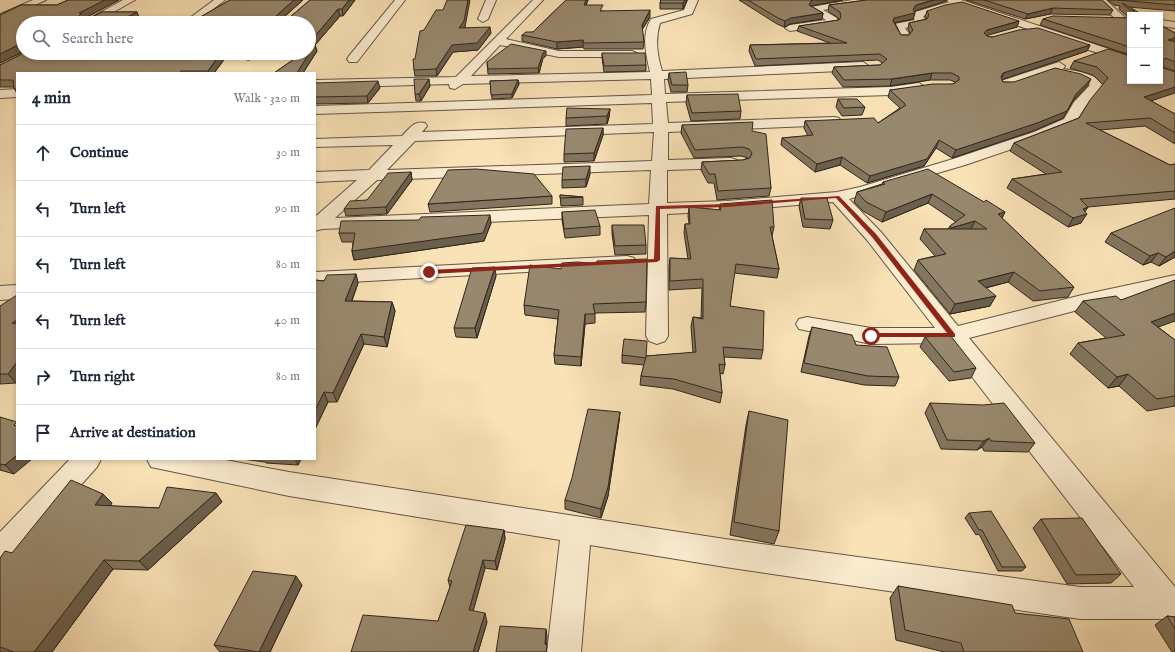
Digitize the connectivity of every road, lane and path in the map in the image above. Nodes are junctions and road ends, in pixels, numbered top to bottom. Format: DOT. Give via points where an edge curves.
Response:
graph roads {
  1 [pos="41,0"];
  2 [pos="130,0"];
  3 [pos="220,0"];
  4 [pos="400,0"];
  5 [pos="490,0"];
  6 [pos="538,0"];
  7 [pos="693,0"];
  8 [pos="872,0"];
  9 [pos="1100,0"];
  10 [pos="956,2"];
  11 [pos="99,16"];
  12 [pos="198,16"];
  13 [pos="0,18"];
  14 [pos="483,19"];
  15 [pos="1044,19"];
  16 [pos="1109,20"];
  17 [pos="1127,21"];
  18 [pos="1163,23"];
  19 [pos="1024,24"];
  20 [pos="1175,25"];
  21 [pos="790,28"];
  22 [pos="1038,28"];
  23 [pos="1015,31"];
  24 [pos="903,37"];
  25 [pos="498,41"];
  26 [pos="1104,51"];
  27 [pos="651,53"];
  28 [pos="353,58"];
  29 [pos="1083,58"];
  30 [pos="1127,59"];
  31 [pos="1068,63"];
  32 [pos="878,66"];
  33 [pos="1052,69"];
  34 [pos="657,75"];
  35 [pos="460,80"];
  36 [pos="316,84"];
  37 [pos="1006,84"];
  38 [pos="930,85"];
  39 [pos="16,93"];
  40 [pos="0,94"];
  41 [pos="657,99"];
  42 [pos="437,107"];
  43 [pos="316,110"];
  44 [pos="851,120"];
  45 [pos="661,129"];
  46 [pos="410,139"];
  47 [pos="316,143"];
  48 [pos="741,162"];
  49 [pos="660,167"];
  50 [pos="374,174"];
  51 [pos="316,177"];
  52 [pos="838,197"];
  53 [pos="658,208"];
  54 [pos="316,225"];
  55 [pos="657,260"];
  56 [pos="316,278"];
  57 [pos="1175,281"];
  58 [pos="0,292"];
  59 [pos="16,292"];
  60 [pos="807,324"];
  61 [pos="953,335"];
  62 [pos="656,336"];
  63 [pos="86,460"];
  64 [pos="166,460"];
  65 [pos="576,529"];
  66 [pos="0,553"];
  67 [pos="1171,603"];
  68 [pos="564,652"];
  1 -- 13 [label="street"];
  2 -- 11 [label="street"];
  3 -- 12 [label="street"];
  4 -- 28 [label="street"];
  5 -- 14 [label="street"];
  6 -- 25 [label="street"];
  7 -- 27 [label="street" via="688,12 656,21 650,35"];
  8 -- 21 [label="street" via="814,9 833,22"];
  9 -- 17 [label="street"];
  10 -- 19 [label="street"];
  10 -- 24 [label="street" via="919,14 920,22 898,26 905,33"];
  15 -- 19 [label="street"];
  16 -- 17 [label="street"];
  18 -- 20 [label="street"];
  19 -- 22 [label="street"];
  22 -- 23 [label="street"];
  22 -- 26 [label="street"];
  25 -- 27 [label="street" via="559,54"];
  25 -- 35 [label="street"];
  26 -- 29 [label="street"];
  26 -- 30 [label="street"];
  27 -- 34 [label="street"];
  31 -- 33 [label="street"];
  32 -- 34 [label="street"];
  33 -- 37 [label="street"];
  33 -- 52 [label="street" via="1095,82 1097,85 1078,105 1069,122 959,162"];
  34 -- 35 [label="street"];
  34 -- 41 [label="street"];
  35 -- 36 [label="street"];
  35 -- 42 [label="street"];
  38 -- 41 [label="street" via="890,92"];
  39 -- 40 [label="street"];
  41 -- 42 [label="street"];
  41 -- 45 [label="street"];
  42 -- 43 [label="street"];
  42 -- 46 [label="street"];
  44 -- 45 [label="street"];
  45 -- 46 [label="street"];
  45 -- 49 [label="street"];
  46 -- 47 [label="street"];
  46 -- 50 [label="street"];
  48 -- 49 [label="street"];
  49 -- 50 [label="street"];
  49 -- 53 [label="street"];
  50 -- 51 [label="street"];
  50 -- 54 [label="street"];
  52 -- 53 [label="street"];
  52 -- 61 [label="street" via="874,236"];
  53 -- 54 [label="street"];
  53 -- 55 [label="street"];
  55 -- 56 [label="street"];
  55 -- 62 [label="street"];
  57 -- 61 [label="street"];
  58 -- 59 [label="street"];
  60 -- 61 [label="street" via="871,336"];
  61 -- 67 [label="street"];
  63 -- 66 [label="street"];
  64 -- 65 [label="street" via="288,484"];
  65 -- 67 [label="street" via="725,554 1080,603"];
  65 -- 68 [label="street"];
}
